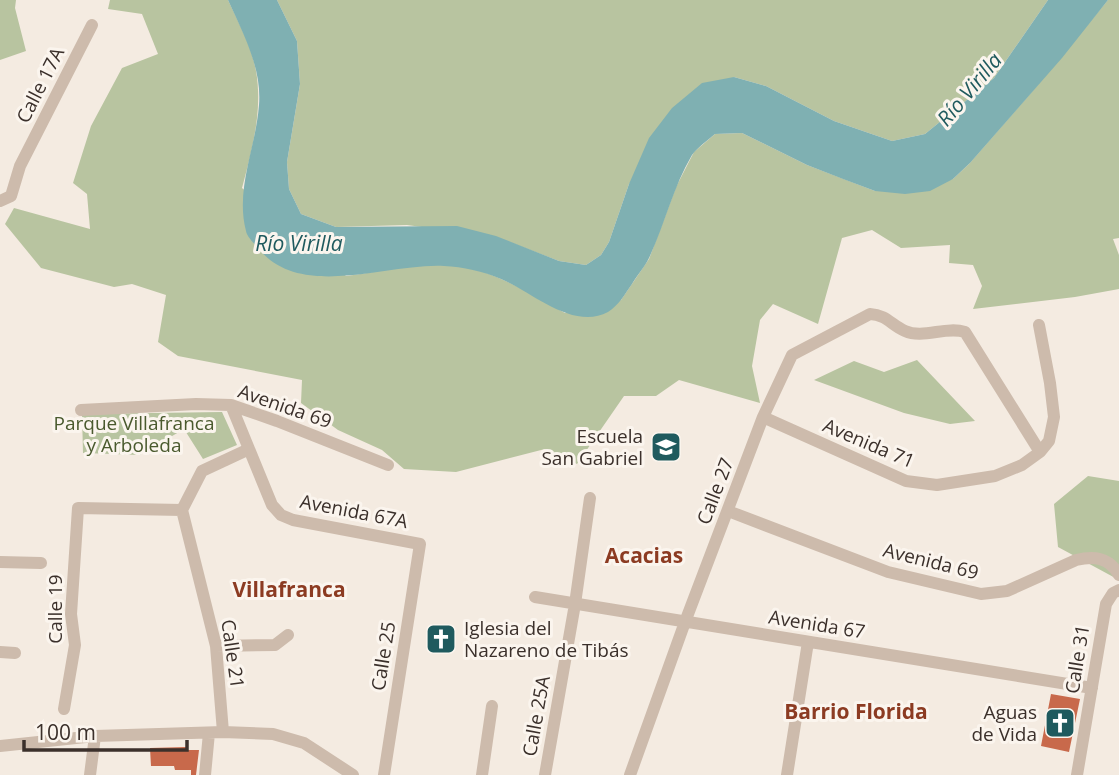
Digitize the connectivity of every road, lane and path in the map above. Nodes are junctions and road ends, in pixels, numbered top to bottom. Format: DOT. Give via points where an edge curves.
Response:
graph roads {
  1 [pos="93,25"];
  2 [pos="3,200"];
  3 [pos="1039,325"];
  4 [pos="230,405"];
  5 [pos="81,410"];
  6 [pos="763,417"];
  7 [pos="247,450"];
  8 [pos="1040,452"];
  9 [pos="388,465"];
  10 [pos="590,498"];
  11 [pos="182,510"];
  12 [pos="728,511"];
  13 [pos="420,544"];
  14 [pos="0,562"];
  15 [pos="41,563"];
  16 [pos="1119,575"];
  17 [pos="1116,592"];
  18 [pos="535,597"];
  19 [pos="575,604"];
  20 [pos="685,622"];
  21 [pos="288,635"];
  22 [pos="808,642"];
  23 [pos="216,646"];
  24 [pos="0,652"];
  25 [pos="15,653"];
  26 [pos="1092,688"];
  27 [pos="492,706"];
  28 [pos="64,709"];
  29 [pos="223,732"];
  30 [pos="209,733"];
  31 [pos="95,736"];
  32 [pos="0,746"];
  33 [pos="90,775"];
  34 [pos="205,775"];
  35 [pos="353,775"];
  36 [pos="384,775"];
  37 [pos="482,775"];
  38 [pos="545,775"];
  39 [pos="630,775"];
  40 [pos="787,775"];
  41 [pos="1077,775"];
  1 -- 2 [label="street, Calle 17A" via="20,166 11,196"];
  3 -- 8 [label="street" via="1054,417 1049,441"];
  4 -- 5 [label="street, Avenida 69"];
  4 -- 7 [label="street"];
  4 -- 9 [label="street, Avenida 69"];
  6 -- 8 [label="street, Avenida 71" via="873,468 921,484 995,476"];
  6 -- 8 [label="street, Calle 27" via="792,355 870,314 881,315 905,331 965,332"];
  6 -- 12 [label="street, Calle 27"];
  7 -- 11 [label="street" via="202,471"];
  7 -- 13 [label="street, Avenida 67A" via="281,515"];
  10 -- 19 [label="street, Calle 25A"];
  11 -- 23 [label="street, Calle 21"];
  11 -- 28 [label="street, Calle 19" via="78,509 71,614 75,645"];
  12 -- 16 [label="street, Avenida 69" via="888,572 981,594 1007,591 1087,557 1109,562"];
  12 -- 20 [label="street, Calle 27"];
  13 -- 36 [label="street, Calle 25"];
  14 -- 15 [label="street"];
  17 -- 26 [label="street, Calle 31" via="1106,604"];
  18 -- 19 [label="street, Avenida 67"];
  19 -- 20 [label="street, Avenida 67"];
  19 -- 38 [label="street, Calle 25A"];
  20 -- 22 [label="street, Avenida 67"];
  20 -- 39 [label="street, Calle 27"];
  21 -- 23 [label="street" via="275,645"];
  22 -- 26 [label="street, Avenida 67"];
  22 -- 40 [label="street"];
  23 -- 29 [label="street, Calle 21"];
  24 -- 25 [label="street"];
  26 -- 41 [label="street, Calle 31"];
  27 -- 37 [label="street"];
  29 -- 30 [label="street"];
  29 -- 35 [label="street" via="273,734 304,743"];
  30 -- 31 [label="street"];
  30 -- 34 [label="street"];
  31 -- 32 [label="street"];
  31 -- 33 [label="street"];
}
